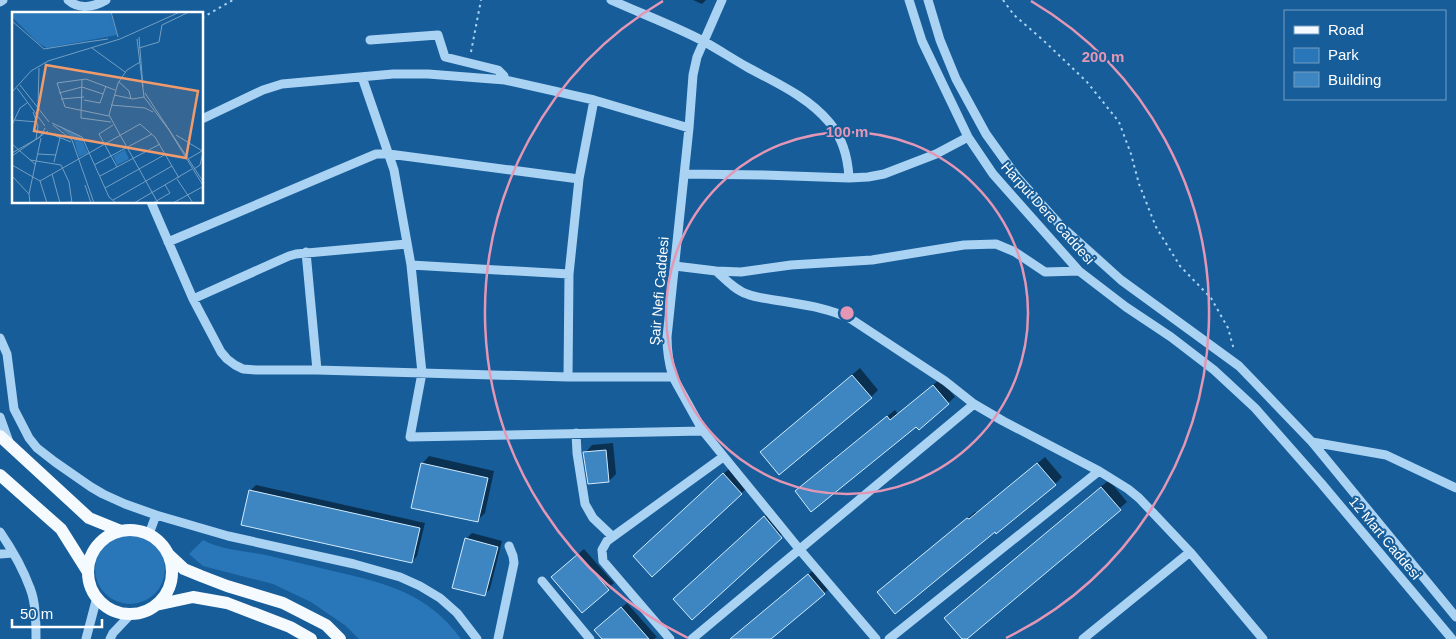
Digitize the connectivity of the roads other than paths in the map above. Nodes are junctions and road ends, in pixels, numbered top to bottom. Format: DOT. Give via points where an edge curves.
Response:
graph roads {
  1 [pos="3,0"];
  2 [pos="68,0"];
  3 [pos="106,0"];
  4 [pos="611,0"];
  5 [pos="722,0"];
  6 [pos="909,0"];
  7 [pos="928,0"];
  8 [pos="0,2"];
  9 [pos="370,40"];
  10 [pos="704,42"];
  11 [pos="362,77"];
  12 [pos="505,80"];
  13 [pos="594,100"];
  14 [pos="204,118"];
  15 [pos="689,128"];
  16 [pos="968,137"];
  17 [pos="389,154"];
  18 [pos="684,174"];
  19 [pos="848,178"];
  20 [pos="579,179"];
  21 [pos="152,204"];
  22 [pos="168,242"];
  23 [pos="406,244"];
  24 [pos="306,252"];
  25 [pos="411,265"];
  26 [pos="675,266"];
  27 [pos="716,271"];
  28 [pos="1080,271"];
  29 [pos="569,274"];
  30 [pos="193,299"];
  31 [pos="0,338"];
  32 [pos="316,370"];
  33 [pos="422,373"];
  34 [pos="568,377"];
  35 [pos="673,377"];
  36 [pos="974,404"];
  37 [pos="0,417"];
  38 [pos="703,431"];
  39 [pos="576,433"];
  40 [pos="0,436"];
  41 [pos="1312,442"];
  42 [pos="10,446"];
  43 [pos="37,448"];
  44 [pos="1297,456"];
  45 [pos="723,457"];
  46 [pos="26,461"];
  47 [pos="1099,471"];
  48 [pos="0,474"];
  49 [pos="1456,488"];
  50 [pos="156,515"];
  51 [pos="121,531"];
  52 [pos="0,532"];
  53 [pos="149,534"];
  54 [pos="612,537"];
  55 [pos="510,546"];
  56 [pos="800,550"];
  57 [pos="1190,552"];
  58 [pos="13,553"];
  59 [pos="0,554"];
  60 [pos="169,555"];
  61 [pos="88,572"];
  62 [pos="542,580"];
  63 [pos="97,597"];
  64 [pos="156,605"];
  65 [pos="131,614"];
  66 [pos="1456,617"];
  67 [pos="36,639"];
  68 [pos="86,639"];
  69 [pos="110,639"];
  70 [pos="311,639"];
  71 [pos="340,639"];
  72 [pos="478,639"];
  73 [pos="498,639"];
  74 [pos="590,639"];
  75 [pos="670,639"];
  76 [pos="692,639"];
  77 [pos="876,639"];
  78 [pos="889,639"];
  79 [pos="1083,639"];
  80 [pos="1263,639"];
  81 [pos="1452,639"];
  1 -- 8 [label="street"];
  2 -- 3 [label="street" via="87,7"];
  4 -- 10 [label="street"];
  5 -- 10 [label="street, Şair Nefi Caddesi"];
  6 -- 16 [label="street, Harput Dere Caddesi" via="922,41"];
  7 -- 41 [label="street, Harput Dere Caddesi" via="956,79 986,134 1017,177 1061,226 1121,280 1239,366"];
  9 -- 12 [label="street" via="438,35 445,57 498,70"];
  10 -- 15 [label="street, Şair Nefi Caddesi" via="693,75"];
  10 -- 19 [label="street" via="787,88 820,112 840,139 846,155"];
  11 -- 12 [label="street" via="428,74"];
  11 -- 14 [label="street" via="282,84"];
  11 -- 17 [label="street"];
  12 -- 13 [label="street"];
  13 -- 15 [label="street"];
  13 -- 20 [label="street"];
  15 -- 18 [label="street, Şair Nefi Caddesi"];
  16 -- 19 [label="street" via="936,154 884,174"];
  16 -- 28 [label="street, Harput Dere Caddesi" via="993,174"];
  17 -- 20 [label="street"];
  17 -- 22 [label="street" via="370,156"];
  17 -- 23 [label="street"];
  18 -- 19 [label="street"];
  18 -- 26 [label="street, Şair Nefi Caddesi"];
  20 -- 29 [label="street"];
  21 -- 22 [label="street"];
  22 -- 30 [label="street"];
  23 -- 24 [label="street"];
  23 -- 25 [label="street"];
  24 -- 30 [label="street" via="289,256"];
  24 -- 32 [label="street"];
  25 -- 29 [label="street"];
  25 -- 33 [label="street"];
  26 -- 27 [label="street"];
  26 -- 35 [label="street, Şair Nefi Caddesi" via="667,347"];
  27 -- 28 [label="street" via="741,272 872,260 996,244 1045,272"];
  27 -- 36 [label="street" via="746,294 819,307 851,319"];
  28 -- 44 [label="street, Harput Dere Caddesi" via="1214,370 1255,408"];
  29 -- 34 [label="street"];
  30 -- 32 [label="street" via="221,352 235,366 256,370"];
  31 -- 43 [label="street" via="7,354 14,409"];
  32 -- 33 [label="street"];
  33 -- 34 [label="street"];
  33 -- 39 [label="street" via="410,437"];
  34 -- 35 [label="street"];
  35 -- 38 [label="street, Şair Nefi Caddesi"];
  36 -- 47 [label="street"];
  36 -- 56 [label="street"];
  37 -- 42 [label="street"];
  38 -- 39 [label="street"];
  38 -- 45 [label="street, Şair Nefi Caddesi"];
  39 -- 54 [label="street" via="585,504 593,518"];
  40 -- 42 [label="main road"];
  41 -- 49 [label="street" via="1386,455"];
  41 -- 66 [label="street, 12 Mart Caddesi"];
  42 -- 46 [label="main road"];
  43 -- 46 [label="street"];
  43 -- 50 [label="street" via="103,494"];
  44 -- 81 [label="street, 12 Mart Caddesi"];
  45 -- 54 [label="street"];
  45 -- 56 [label="street, Şair Nefi Caddesi"];
  46 -- 51 [label="main road" via="89,518"];
  47 -- 57 [label="street" via="1139,498"];
  47 -- 78 [label="street"];
  48 -- 61 [label="main road" via="61,529"];
  50 -- 53 [label="street"];
  50 -- 72 [label="street" via="228,536 400,577 440,598"];
  51 -- 53 [label="main road"];
  51 -- 61 [label="main road" via="97,546"];
  52 -- 58 [label="street"];
  53 -- 60 [label="main road"];
  54 -- 75 [label="street" via="602,550 603,561"];
  55 -- 73 [label="street" via="514,562"];
  56 -- 76 [label="street"];
  56 -- 77 [label="street, Şair Nefi Caddesi"];
  57 -- 79 [label="street"];
  57 -- 80 [label="street"];
  58 -- 59 [label="street"];
  58 -- 67 [label="street" via="30,589"];
  60 -- 64 [label="main road" via="171,583"];
  60 -- 71 [label="main road" via="184,569 284,603 326,626"];
  61 -- 63 [label="main road" via="90,585"];
  62 -- 74 [label="street"];
  63 -- 65 [label="main road" via="106,606"];
  63 -- 68 [label="street"];
  64 -- 65 [label="main road"];
  64 -- 70 [label="main road" via="193,597 227,603 290,626"];
  65 -- 69 [label="street"];
}
